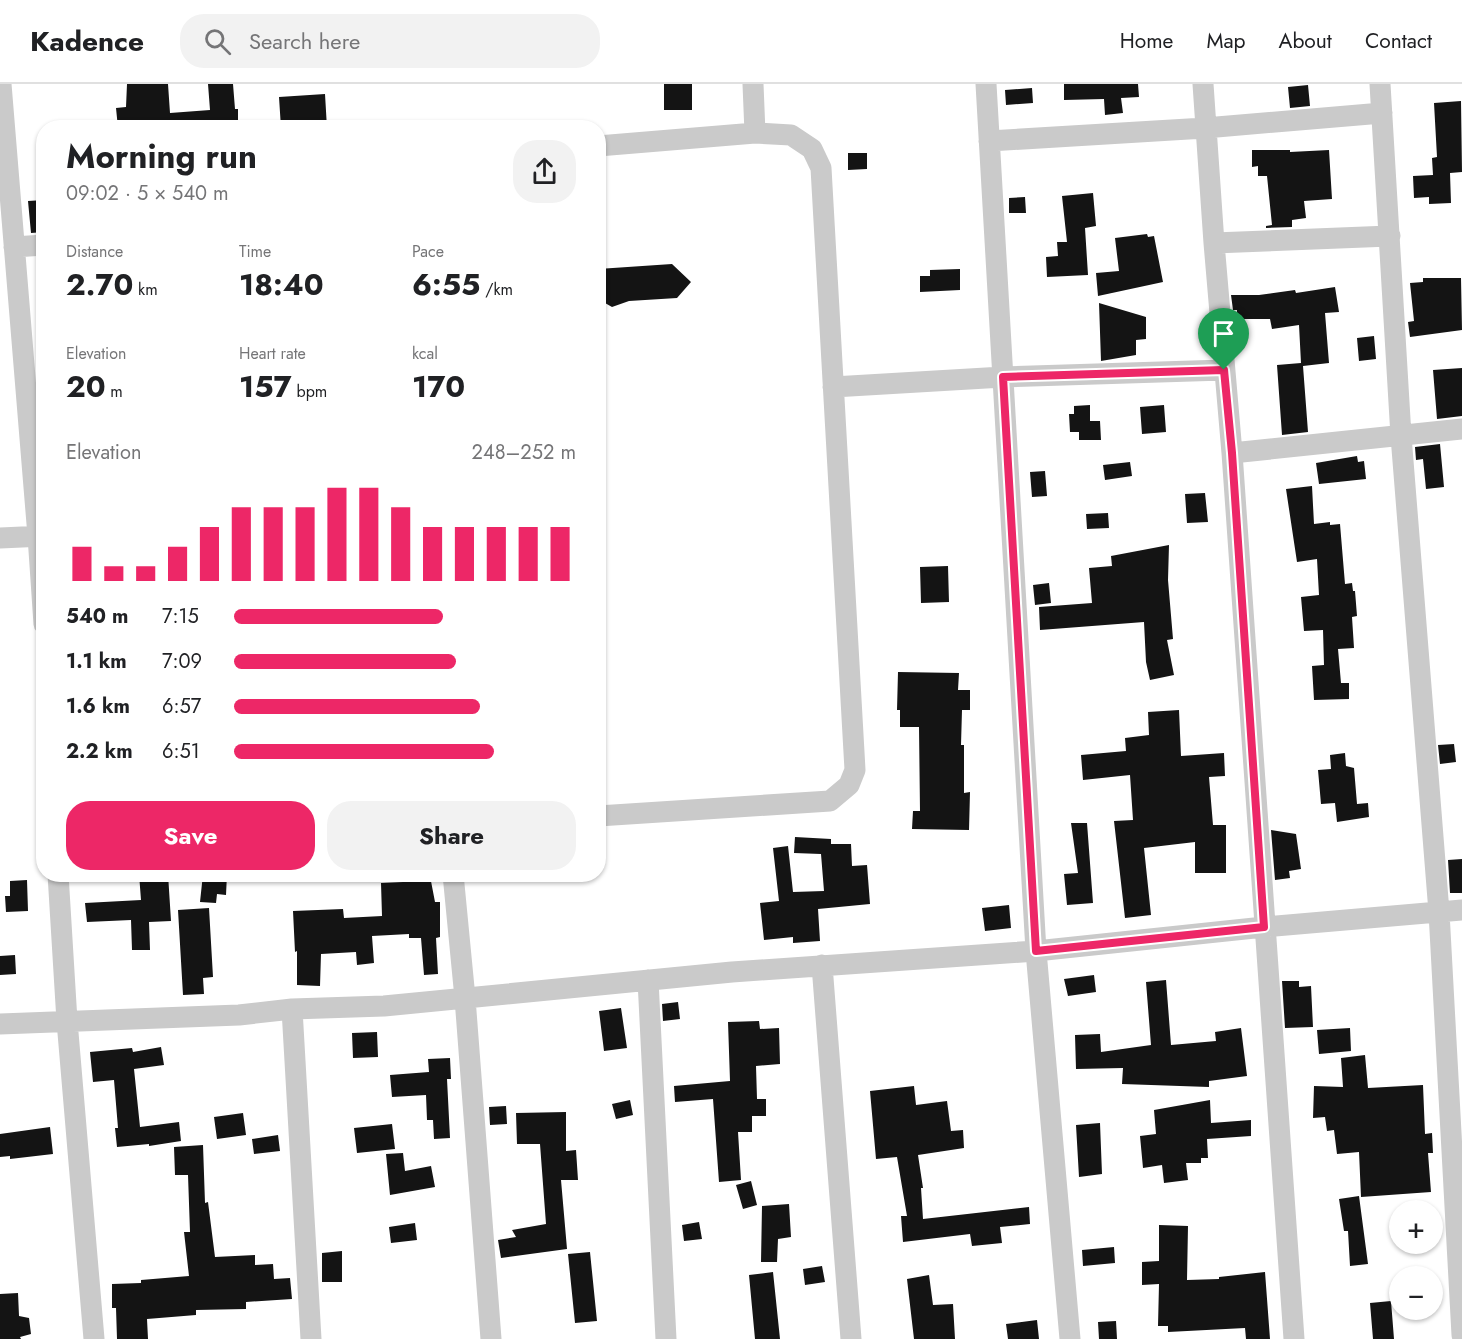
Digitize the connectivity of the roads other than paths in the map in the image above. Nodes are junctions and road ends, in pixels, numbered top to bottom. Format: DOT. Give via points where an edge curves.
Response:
graph roads {
  1 [pos="1,84"];
  2 [pos="753,84"];
  3 [pos="986,84"];
  4 [pos="1203,84"];
  5 [pos="1380,84"];
  6 [pos="1382,113"];
  7 [pos="1205,128"];
  8 [pos="755,133"];
  9 [pos="989,141"];
  10 [pos="606,145"];
  11 [pos="1390,236"];
  12 [pos="1214,243"];
  13 [pos="36,246"];
  14 [pos="14,247"];
  15 [pos="1224,370"];
  16 [pos="1003,377"];
  17 [pos="833,387"];
  18 [pos="1462,429"];
  19 [pos="1401,436"];
  20 [pos="1232,453"];
  21 [pos="36,482"];
  22 [pos="36,536"];
  23 [pos="0,538"];
  24 [pos="606,815"];
  25 [pos="58,882"];
  26 [pos="454,882"];
  27 [pos="1462,910"];
  28 [pos="1438,912"];
  29 [pos="1264,927"];
  30 [pos="1036,951"];
  31 [pos="822,965"];
  32 [pos="648,980"];
  33 [pos="465,998"];
  34 [pos="292,1010"];
  35 [pos="67,1021"];
  36 [pos="0,1024"];
  37 [pos="1462,1335"];
  38 [pos="94,1339"];
  39 [pos="311,1339"];
  40 [pos="491,1339"];
  41 [pos="666,1339"];
  42 [pos="851,1339"];
  43 [pos="1070,1339"];
  44 [pos="1294,1339"];
  1 -- 14 [label="street"];
  2 -- 8 [label="street"];
  3 -- 9 [label="street"];
  4 -- 7 [label="street"];
  5 -- 6 [label="street"];
  6 -- 7 [label="street"];
  6 -- 11 [label="street"];
  7 -- 9 [label="street"];
  7 -- 12 [label="street"];
  8 -- 10 [label="street"];
  8 -- 17 [label="street" via="791,135 812,149 820,168"];
  9 -- 16 [label="street"];
  11 -- 12 [label="street"];
  11 -- 19 [label="street"];
  12 -- 15 [label="street"];
  13 -- 14 [label="street"];
  14 -- 21 [label="street"];
  15 -- 16 [label="street"];
  15 -- 20 [label="street"];
  16 -- 17 [label="street"];
  16 -- 30 [label="street"];
  17 -- 24 [label="street" via="855,770 849,785 830,801"];
  18 -- 19 [label="street"];
  19 -- 20 [label="street"];
  19 -- 28 [label="street"];
  20 -- 29 [label="street"];
  22 -- 23 [label="street"];
  25 -- 35 [label="street"];
  26 -- 33 [label="street"];
  27 -- 28 [label="street"];
  28 -- 29 [label="street"];
  28 -- 37 [label="street"];
  29 -- 30 [label="street"];
  29 -- 44 [label="street"];
  30 -- 31 [label="street"];
  30 -- 43 [label="street"];
  31 -- 32 [label="street"];
  31 -- 42 [label="street"];
  32 -- 33 [label="street"];
  32 -- 41 [label="street"];
  33 -- 34 [label="street"];
  33 -- 40 [label="street"];
  34 -- 35 [label="street"];
  34 -- 39 [label="street"];
  35 -- 36 [label="street"];
  35 -- 38 [label="street"];
}
